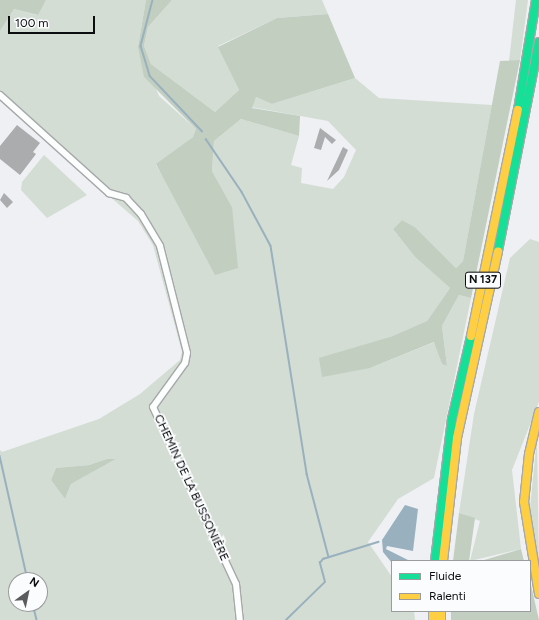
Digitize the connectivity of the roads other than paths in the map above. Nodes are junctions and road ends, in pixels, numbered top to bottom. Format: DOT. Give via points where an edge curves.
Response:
graph roads {
  1 [pos="536,0"];
  2 [pos="539,42"];
  3 [pos="0,95"];
  4 [pos="539,412"];
  5 [pos="435,560"];
  6 [pos="443,560"];
  7 [pos="539,594"];
  8 [pos="240,620"];
  1 -- 5 [label="main road, N 137" via="513,145 452,419"];
  2 -- 6 [label="main road, N 137" via="519,156 457,438"];
  3 -- 8 [label="street, CHEMIN DE LA BUSSONIÈRE" via="109,193 118,193 141,214 160,246 187,353 185,363 153,407 236,584"];
  4 -- 7 [label="main road" via="529,454 524,502"];
}
